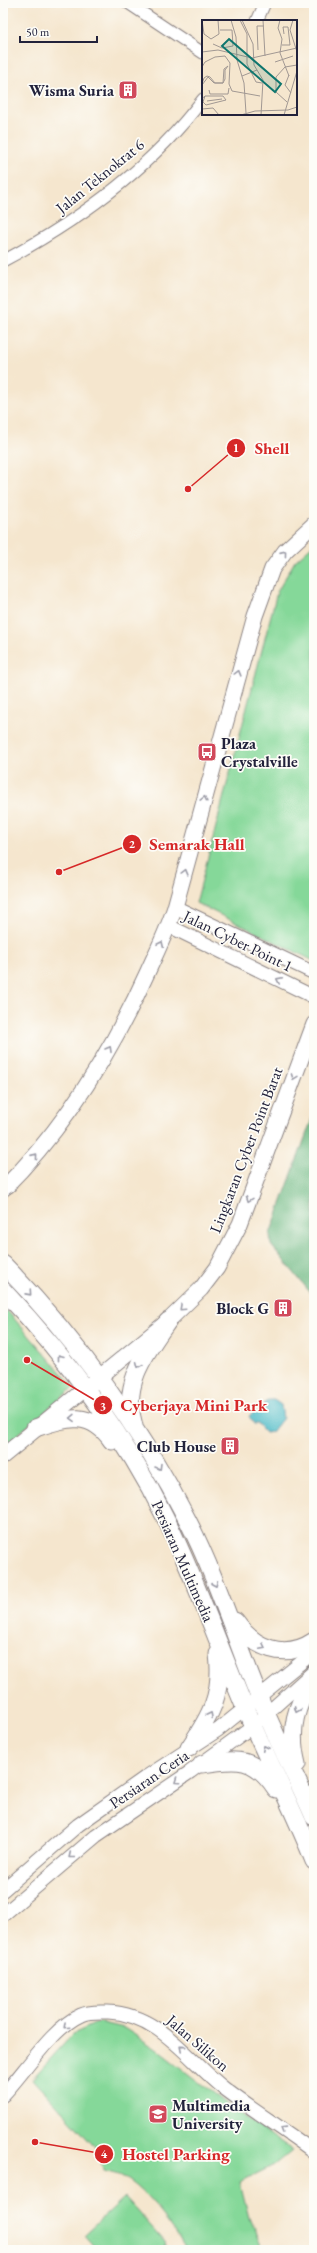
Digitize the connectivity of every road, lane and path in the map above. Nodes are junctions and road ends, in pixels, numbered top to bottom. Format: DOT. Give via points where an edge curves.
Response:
graph roads {
  1 [pos="128,3"];
  2 [pos="265,3"];
  3 [pos="257,20"];
  4 [pos="202,52"];
  5 [pos="202,100"];
  6 [pos="3,261"];
  7 [pos="314,524"];
  8 [pos="175,907"];
  9 [pos="169,926"];
  10 [pos="314,973"];
  11 [pos="314,997"];
  12 [pos="314,1024"];
  13 [pos="311,1038"];
  14 [pos="5,1187"];
  15 [pos="3,1264"];
  16 [pos="3,1290"];
  17 [pos="168,1321"];
  18 [pos="97,1377"];
  19 [pos="84,1388"];
  20 [pos="35,1428"];
  21 [pos="135,1430"];
  22 [pos="3,1456"];
  23 [pos="181,1552"];
  24 [pos="226,1610"];
  25 [pos="208,1616"];
  26 [pos="314,1641"];
  27 [pos="314,1652"];
  28 [pos="314,1670"];
  29 [pos="314,1675"];
  30 [pos="259,1696"];
  31 [pos="246,1709"];
  32 [pos="266,1712"];
  33 [pos="254,1725"];
  34 [pos="190,1748"];
  35 [pos="202,1764"];
  36 [pos="314,1817"];
  37 [pos="306,1842"];
  38 [pos="314,1860"];
  39 [pos="3,1890"];
  40 [pos="3,1915"];
  41 [pos="3,2095"];
  42 [pos="314,2152"];
  1 -- 4 [label="street"];
  2 -- 3 [label="street"];
  5 -- 6 [label="street, Jalan Teknokrat 6" via="173,135 135,173 96,204 42,240"];
  8 -- 7 [label="main road, one-way" via="255,616 272,569 285,552"];
  8 -- 9 [label="main road"];
  8 -- 10 [label="street, Jalan Cyber Point 1"];
  11 -- 9 [label="street, Jalan Cyber Point 1, one-way"];
  14 -- 9 [label="main road, one-way" via="34,1158 77,1101 133,1003"];
  12 -- 13 [label="main road, Lingkaran Cyber Point Barat"];
  13 -- 17 [label="main road, Lingkaran Cyber Point Barat, one-way" via="240,1224 213,1273 201,1289"];
  15 -- 18 [label="main road, Persiaran Multimedia, one-way" via="34,1298"];
  19 -- 16 [label="main road, Persiaran Multimedia, one-way"];
  17 -- 18 [label="main road, Lingkaran Cyber Point Barat"];
  17 -- 21 [label="main road, one-way" via="136,1370 131,1400"];
  18 -- 19 [label="main road, Lingkaran Cyber Point Barat"];
  18 -- 21 [label="main road, Persiaran Multimedia"];
  19 -- 20 [label="main road, Lingkaran Cyber Point Barat"];
  19 -- 23 [label="main road, Persiaran Multimedia" via="133,1460 165,1516"];
  20 -- 22 [label="main road, Lingkaran Cyber Point Barat"];
  23 -- 20 [label="main road, one-way" via="132,1470 101,1428 75,1418"];
  21 -- 24 [label="main road, Persiaran Multimedia, one-way" via="162,1471 189,1523"];
  23 -- 25 [label="main road, Persiaran Multimedia"];
  24 -- 26 [label="main road, one-way" via="251,1640 272,1651 289,1650"];
  24 -- 30 [label="main road, Persiaran Multimedia"];
  25 -- 31 [label="main road, Persiaran Multimedia"];
  34 -- 25 [label="main road, one-way" via="211,1715 219,1686 216,1645"];
  27 -- 30 [label="street, Persiaran Ceria"];
  28 -- 32 [label="street, Persiaran Ceria"];
  29 -- 36 [label="main road, one-way" via="297,1710 292,1736 298,1767"];
  30 -- 31 [label="street, Persiaran Ceria"];
  30 -- 32 [label="main road, Persiaran Multimedia"];
  31 -- 33 [label="main road, Persiaran Multimedia"];
  31 -- 34 [label="street, Persiaran Ceria"];
  32 -- 33 [label="street, Persiaran Ceria"];
  32 -- 36 [label="main road, Persiaran Multimedia"];
  33 -- 35 [label="street, Persiaran Ceria"];
  37 -- 33 [label="main road, Persiaran Multimedia, one-way"];
  34 -- 39 [label="street, Persiaran Ceria" via="84,1821"];
  35 -- 37 [label="main road" via="243,1761 259,1769 268,1776"];
  35 -- 40 [label="street, Persiaran Ceria, one-way" via="85,1845"];
  37 -- 38 [label="main road, Persiaran Multimedia"];
  42 -- 41 [label="street, Jalan Silikon, one-way" via="215,2081 165,2035 148,2023 120,2013 82,2014 70,2021"];
}
